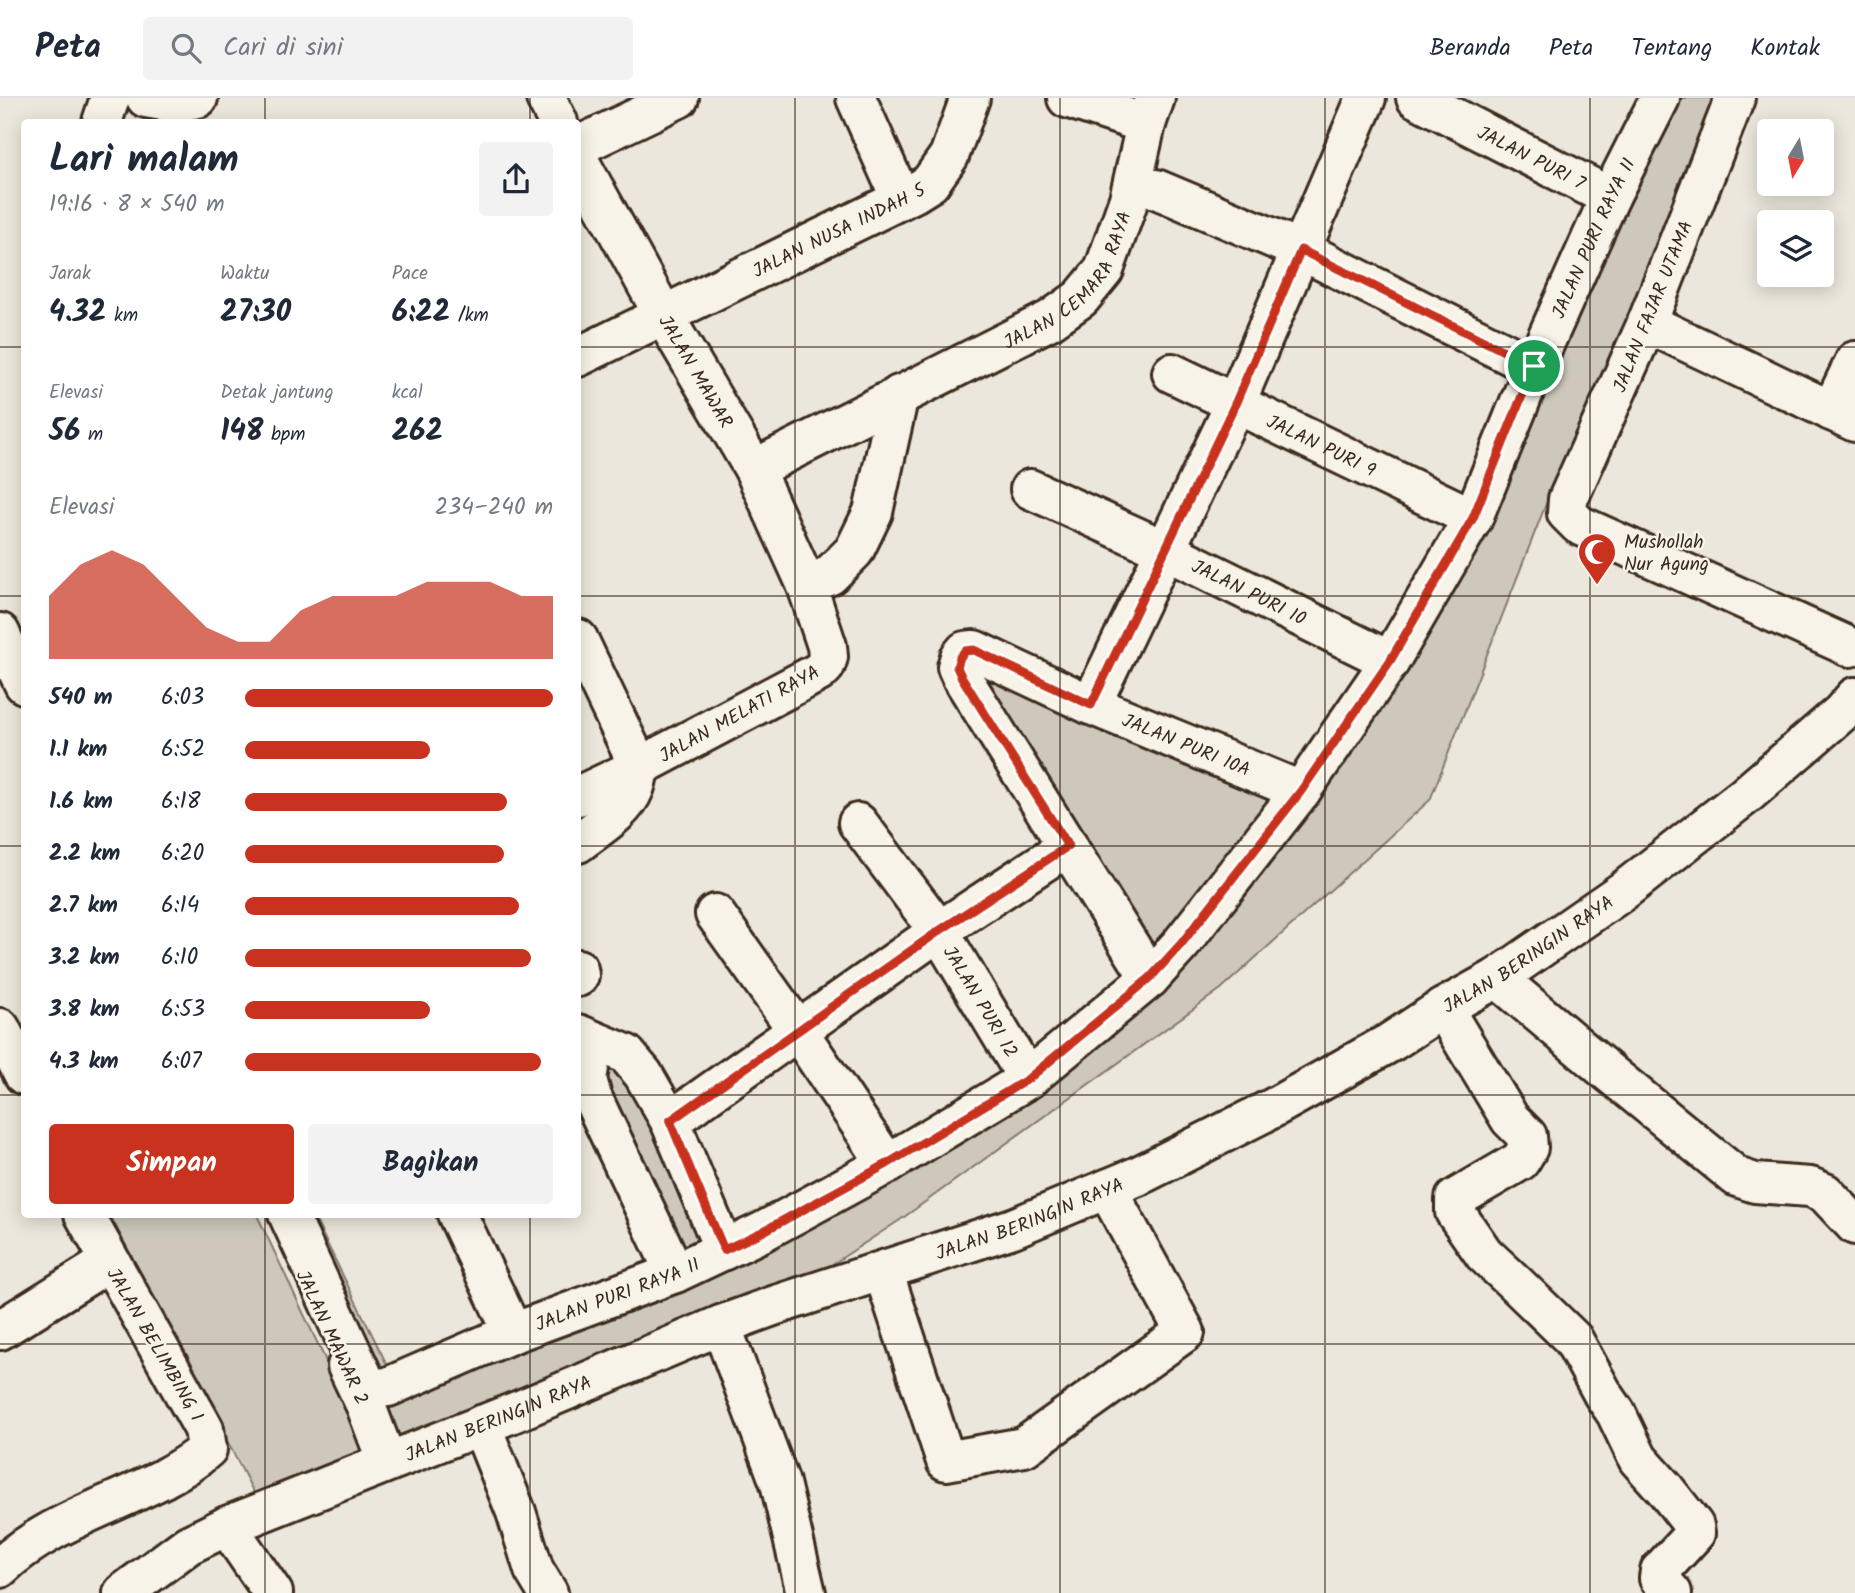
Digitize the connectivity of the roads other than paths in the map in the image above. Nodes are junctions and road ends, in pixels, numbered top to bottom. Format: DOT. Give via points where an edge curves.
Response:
graph roads {
  1 [pos="110,98"];
  2 [pos="146,98"];
  3 [pos="198,98"];
  4 [pos="546,98"];
  5 [pos="679,98"];
  6 [pos="856,98"];
  7 [pos="970,98"];
  8 [pos="1067,98"];
  9 [pos="1367,98"];
  10 [pos="1416,98"];
  11 [pos="1660,98"];
  12 [pos="1735,98"];
  13 [pos="1151,111"];
  14 [pos="103,119"];
  15 [pos="556,119"];
  16 [pos="581,145"];
  17 [pos="581,164"];
  18 [pos="1156,189"];
  19 [pos="1610,197"];
  20 [pos="901,199"];
  21 [pos="1301,250"];
  22 [pos="664,316"];
  23 [pos="1647,323"];
  24 [pos="581,356"];
  25 [pos="1855,361"];
  26 [pos="1534,366"];
  27 [pos="1172,373"];
  28 [pos="899,395"];
  29 [pos="1236,402"];
  30 [pos="1843,417"];
  31 [pos="754,469"];
  32 [pos="1030,489"];
  33 [pos="1473,518"];
  34 [pos="1165,550"];
  35 [pos="807,586"];
  36 [pos="10,635"];
  37 [pos="581,645"];
  38 [pos="1850,647"];
  39 [pos="1390,661"];
  40 [pos="21,674"];
  41 [pos="1855,697"];
  42 [pos="1091,705"];
  43 [pos="639,766"];
  44 [pos="1301,791"];
  45 [pos="581,795"];
  46 [pos="858,823"];
  47 [pos="581,841"];
  48 [pos="1068,846"];
  49 [pos="715,914"];
  50 [pos="939,931"];
  51 [pos="1150,978"];
  52 [pos="1497,978"];
  53 [pos="1443,1008"];
  54 [pos="0,1028"];
  55 [pos="798,1031"];
  56 [pos="588,1039"];
  57 [pos="1028,1079"];
  58 [pos="18,1087"];
  59 [pos="670,1121"];
  60 [pos="887,1164"];
  61 [pos="1107,1189"];
  62 [pos="86,1218"];
  63 [pos="278,1218"];
  64 [pos="290,1218"];
  65 [pos="459,1218"];
  66 [pos="1855,1225"];
  67 [pos="724,1250"];
  68 [pos="109,1262"];
  69 [pos="883,1271"];
  70 [pos="675,1273"];
  71 [pos="721,1325"];
  72 [pos="0,1330"];
  73 [pos="513,1333"];
  74 [pos="481,1425"];
  75 [pos="387,1462"];
  76 [pos="227,1526"];
  77 [pos="0,1568"];
  78 [pos="123,1593"];
  79 [pos="272,1593"];
  80 [pos="548,1593"];
  81 [pos="806,1593"];
  82 [pos="1672,1593"];
  1 -- 14 [label="street"];
  2 -- 3 [label="street" via="175,103"];
  4 -- 15 [label="street"];
  5 -- 16 [label="street"];
  6 -- 20 [label="street"];
  7 -- 20 [label="street, JALAN NUSA INDAH 5" via="949,156 930,183"];
  8 -- 13 [label="street"];
  9 -- 21 [label="street"];
  10 -- 19 [label="street, JALAN PURI 7"];
  11 -- 19 [label="street, JALAN PURI RAYA II"];
  12 -- 23 [label="street, JALAN FAJAR UTAMA"];
  13 -- 28 [label="street, JALAN CEMARA RAYA" via="1129,199 1104,270 1082,298 1050,320"];
  17 -- 22 [label="street, JALAN MAWAR"];
  18 -- 21 [label="street"];
  19 -- 26 [label="street, JALAN PURI RAYA II"];
  20 -- 22 [label="street, JALAN NUSA INDAH 5"];
  21 -- 26 [label="street"];
  21 -- 29 [label="street"];
  22 -- 24 [label="street"];
  22 -- 31 [label="street, JALAN MAWAR"];
  23 -- 30 [label="street"];
  23 -- 38 [label="street, JALAN FAJAR UTAMA" via="1568,499 1567,513 1579,525"];
  25 -- 30 [label="street"];
  26 -- 33 [label="street, JALAN PURI RAYA II"];
  27 -- 29 [label="street, JALAN PURI 9"];
  28 -- 31 [label="street, JALAN CEMARA RAYA"];
  28 -- 35 [label="street" via="873,512 854,551 830,575"];
  29 -- 33 [label="street, JALAN PURI 9"];
  29 -- 34 [label="street"];
  31 -- 35 [label="street, JALAN MAWAR"];
  32 -- 34 [label="street, JALAN PURI 10"];
  33 -- 39 [label="street, JALAN PURI RAYA II"];
  34 -- 39 [label="street, JALAN PURI 10"];
  34 -- 42 [label="street"];
  35 -- 43 [label="street, JALAN MELATI RAYA" via="828,646 825,666"];
  36 -- 40 [label="street"];
  37 -- 43 [label="street"];
  39 -- 44 [label="street, JALAN PURI RAYA II"];
  41 -- 52 [label="street, JALAN BERINGIN RAYA" via="1736,803 1623,891"];
  42 -- 44 [label="street, JALAN PURI 10A"];
  42 -- 48 [label="street, JALAN PURI 10A" via="974,650 960,657 957,667 961,676"];
  43 -- 45 [label="street, JALAN MELATI RAYA"];
  43 -- 47 [label="street" via="627,802"];
  44 -- 51 [label="street, JALAN PURI RAYA II"];
  46 -- 50 [label="street, JALAN PURI 12"];
  48 -- 50 [label="street"];
  48 -- 51 [label="street"];
  49 -- 55 [label="street"];
  50 -- 55 [label="street"];
  50 -- 57 [label="street, JALAN PURI 12"];
  51 -- 57 [label="street, JALAN PURI RAYA II"];
  52 -- 53 [label="street, JALAN BERINGIN RAYA"];
  52 -- 66 [label="street" via="1737,1177 1755,1184 1810,1187 1825,1193"];
  53 -- 61 [label="street, JALAN BERINGIN RAYA" via="1273,1108"];
  53 -- 82 [label="street" via="1510,1119 1527,1136 1528,1148 1520,1161 1455,1199 1455,1212 1484,1254 1573,1339 1638,1459 1694,1526 1695,1533 1660,1571 1659,1578"];
  54 -- 58 [label="street"];
  55 -- 59 [label="street"];
  55 -- 60 [label="street"];
  56 -- 59 [label="street" via="626,1054"];
  56 -- 70 [label="street" via="587,1079 592,1097"];
  57 -- 60 [label="street, JALAN PURI RAYA II"];
  59 -- 67 [label="street"];
  60 -- 67 [label="street, JALAN PURI RAYA II"];
  61 -- 69 [label="street, JALAN BERINGIN RAYA" via="1013,1228"];
  61 -- 69 [label="street" via="1185,1332 1024,1447 946,1461"];
  62 -- 68 [label="street, JALAN BELIMBING 1"];
  63 -- 75 [label="street, JALAN MAWAR 2" via="366,1406"];
  64 -- 73 [label="street, JALAN PURI RAYA II" via="366,1382 375,1388 388,1387"];
  65 -- 73 [label="street"];
  67 -- 70 [label="street, JALAN PURI RAYA II"];
  68 -- 72 [label="street"];
  68 -- 77 [label="street, JALAN BELIMBING 1" via="204,1429 207,1449 193,1462 139,1491 51,1531"];
  69 -- 71 [label="street, JALAN BERINGIN RAYA"];
  70 -- 73 [label="street, JALAN PURI RAYA II"];
  71 -- 74 [label="street, JALAN BERINGIN RAYA"];
  71 -- 81 [label="street" via="780,1483"];
  74 -- 75 [label="street, JALAN BERINGIN RAYA"];
  74 -- 80 [label="street" via="534,1570"];
  75 -- 76 [label="street, JALAN BERINGIN RAYA"];
  76 -- 78 [label="street, JALAN BERINGIN RAYA" via="188,1545"];
  76 -- 79 [label="street"];
}
